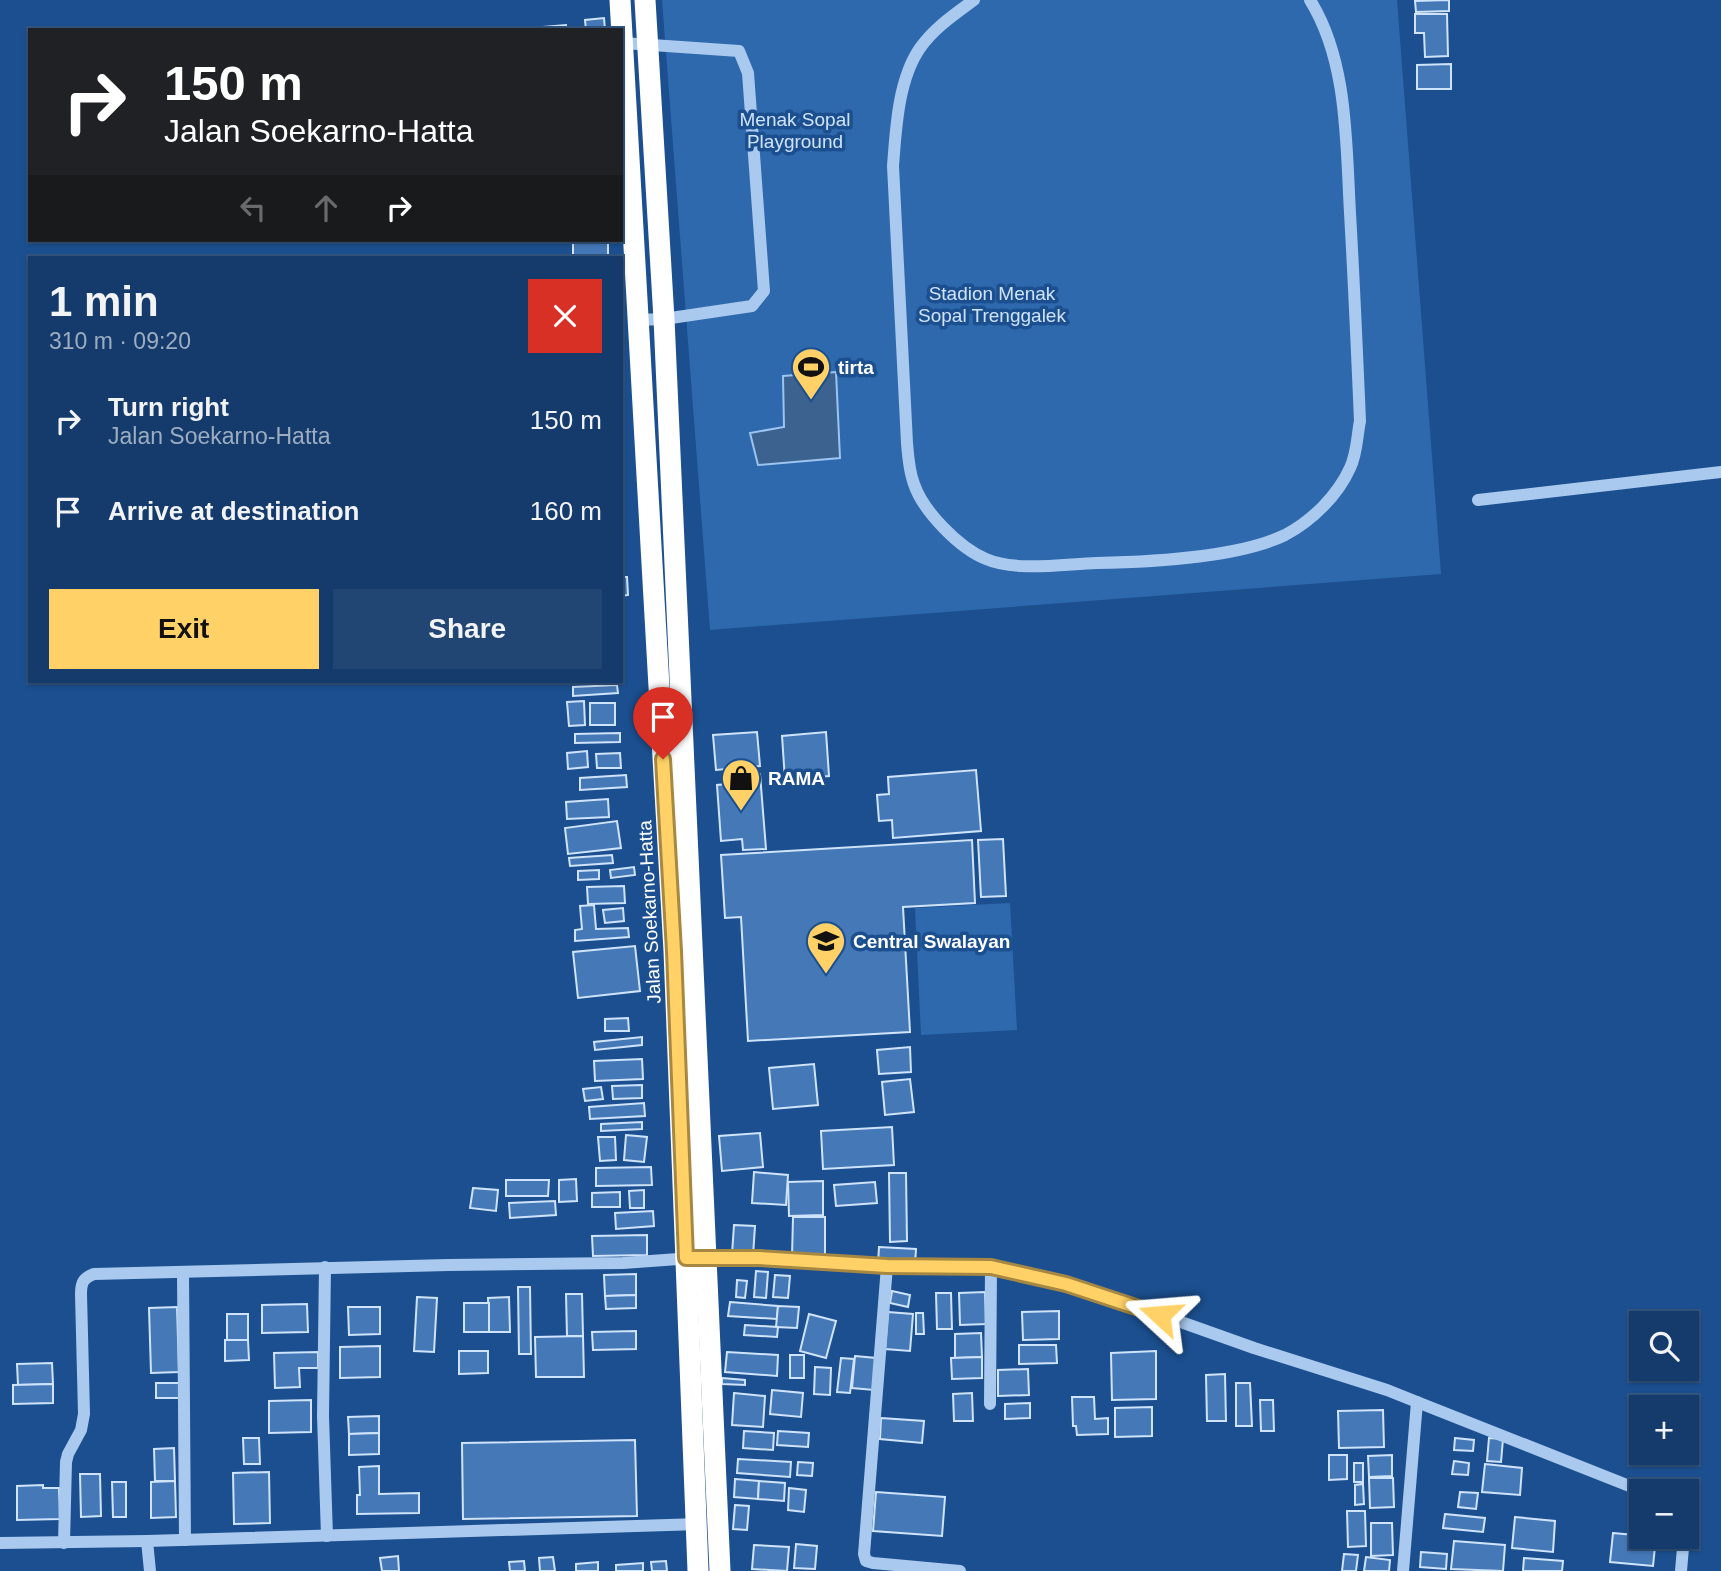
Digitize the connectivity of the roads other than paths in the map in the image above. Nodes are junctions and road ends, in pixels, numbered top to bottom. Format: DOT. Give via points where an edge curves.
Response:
graph roads {
  1 [pos="620,0"];
  2 [pos="645,0"];
  3 [pos="974,0"];
  4 [pos="1310,0"];
  5 [pos="621,28"];
  6 [pos="623,43"];
  7 [pos="647,44"];
  8 [pos="623,60"];
  9 [pos="664,319"];
  10 [pos="638,320"];
  11 [pos="1721,472"];
  12 [pos="1478,500"];
  13 [pos="683,950"];
  14 [pos="696,1258"];
  15 [pos="887,1266"];
  16 [pos="325,1267"];
  17 [pos="991,1267"];
  18 [pos="183,1272"];
  19 [pos="1417,1402"];
  20 [pos="990,1404"];
  21 [pos="1629,1485"];
  22 [pos="718,1523"];
  23 [pos="696,1524"];
  24 [pos="327,1536"];
  25 [pos="185,1540"];
  26 [pos="147,1541"];
  27 [pos="0,1543"];
  28 [pos="64,1543"];
  29 [pos="1683,1549"];
  30 [pos="150,1571"];
  31 [pos="698,1571"];
  32 [pos="720,1571"];
  33 [pos="960,1571"];
  34 [pos="1403,1571"];
  35 [pos="1681,1571"];
  1 -- 5 [label="highway, Jalan Soekarno-Hatta"];
  2 -- 7 [label="highway, Jalan Soekarno-Hatta"];
  3 -- 4 [label="street" via="936,30 913,61 895,141 906,443 914,487 939,523 964,548 1012,566 1142,562 1235,551 1284,535 1321,508 1342,484 1352,465 1360,421 1345,135 1331,49"];
  6 -- 7 [label="street"];
  7 -- 9 [label="highway, Jalan Soekarno-Hatta"];
  7 -- 9 [label="street" via="739,51 746,64 764,291 752,306"];
  8 -- 10 [label="highway, Jalan Soekarno-Hatta"];
  9 -- 10 [label="street"];
  9 -- 13 [label="highway, Jalan Soekarno-Hatta"];
  10 -- 13 [label="highway, Jalan Soekarno-Hatta"];
  11 -- 12 [label="street"];
  13 -- 14 [label="highway, Jalan Soekarno-Hatta"];
  14 -- 15 [label="street"];
  14 -- 16 [label="street"];
  14 -- 22 [label="highway, Jalan Soekarno-Hatta"];
  14 -- 23 [label="highway, Jalan Soekarno-Hatta"];
  15 -- 17 [label="street"];
  15 -- 33 [label="street" via="864,1554 866,1561 873,1563"];
  16 -- 18 [label="street"];
  16 -- 24 [label="street"];
  17 -- 19 [label="street" via="1066,1284"];
  17 -- 20 [label="street"];
  18 -- 25 [label="street"];
  18 -- 28 [label="street" via="94,1274 84,1280 83,1422 66,1462"];
  19 -- 21 [label="street"];
  19 -- 34 [label="street"];
  22 -- 23 [label="street"];
  22 -- 32 [label="highway, Jalan Soekarno-Hatta"];
  23 -- 24 [label="street"];
  23 -- 31 [label="highway, Jalan Soekarno-Hatta"];
  24 -- 25 [label="street"];
  25 -- 26 [label="street"];
  26 -- 28 [label="street"];
  26 -- 30 [label="street"];
  27 -- 28 [label="street"];
  29 -- 35 [label="street"];
}
